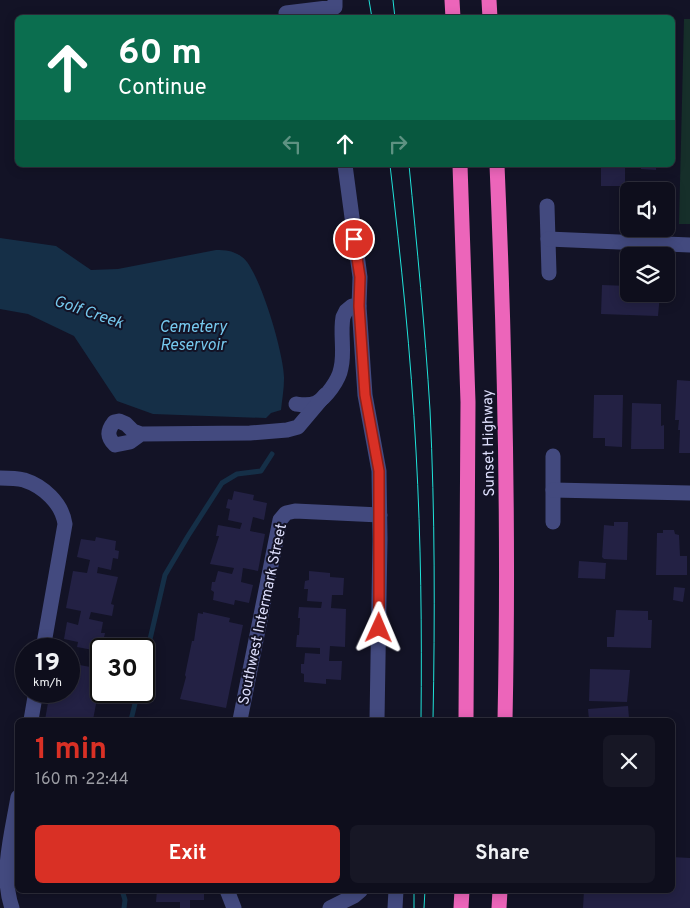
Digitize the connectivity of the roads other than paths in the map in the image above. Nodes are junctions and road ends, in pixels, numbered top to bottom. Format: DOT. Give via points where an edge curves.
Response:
graph roads {
  1 [pos="335,0"];
  2 [pos="452,0"];
  3 [pos="489,0"];
  4 [pos="286,10"];
  5 [pos="453,15"];
  6 [pos="490,15"];
  7 [pos="345,167"];
  8 [pos="460,167"];
  9 [pos="497,167"];
  10 [pos="547,206"];
  11 [pos="548,239"];
  12 [pos="690,244"];
  13 [pos="549,273"];
  14 [pos="359,306"];
  15 [pos="325,395"];
  16 [pos="296,404"];
  17 [pos="141,434"];
  18 [pos="553,456"];
  19 [pos="0,478"];
  20 [pos="553,490"];
  21 [pos="690,492"];
  22 [pos="380,515"];
  23 [pos="553,522"];
  24 [pos="45,638"];
  25 [pos="34,703"];
  26 [pos="31,718"];
  27 [pos="240,718"];
  28 [pos="377,718"];
  29 [pos="466,718"];
  30 [pos="505,718"];
  31 [pos="15,815"];
  32 [pos="228,893"];
  33 [pos="358,893"];
  34 [pos="396,893"];
  35 [pos="462,893"];
  36 [pos="500,893"];
  37 [pos="12,908"];
  38 [pos="234,908"];
  39 [pos="330,908"];
  40 [pos="395,908"];
  41 [pos="461,908"];
  42 [pos="499,908"];
  1 -- 4 [label="street" via="335,6"];
  2 -- 5 [label="highway"];
  3 -- 6 [label="highway"];
  7 -- 14 [label="street" via="360,277"];
  8 -- 29 [label="highway, Sunset Highway" via="468,412"];
  9 -- 30 [label="highway, Sunset Highway" via="506,468"];
  10 -- 11 [label="street"];
  11 -- 12 [label="street"];
  11 -- 13 [label="street"];
  14 -- 15 [label="street" via="352,306 343,317 341,370"];
  14 -- 22 [label="street" via="365,395 379,471"];
  15 -- 16 [label="street" via="316,403"];
  15 -- 17 [label="street" via="298,426 287,430"];
  18 -- 20 [label="street"];
  19 -- 24 [label="street" via="19,479 36,486 54,500 63,515 65,524"];
  20 -- 21 [label="street"];
  20 -- 23 [label="street"];
  22 -- 27 [label="street, Southwest Intermark Street" via="295,511 286,513 280,520"];
  22 -- 28 [label="street"];
  25 -- 26 [label="street"];
  31 -- 37 [label="street" via="5,875"];
  32 -- 38 [label="street"];
  33 -- 39 [label="street"];
  34 -- 40 [label="street"];
  35 -- 41 [label="highway"];
  36 -- 42 [label="highway"];
}
